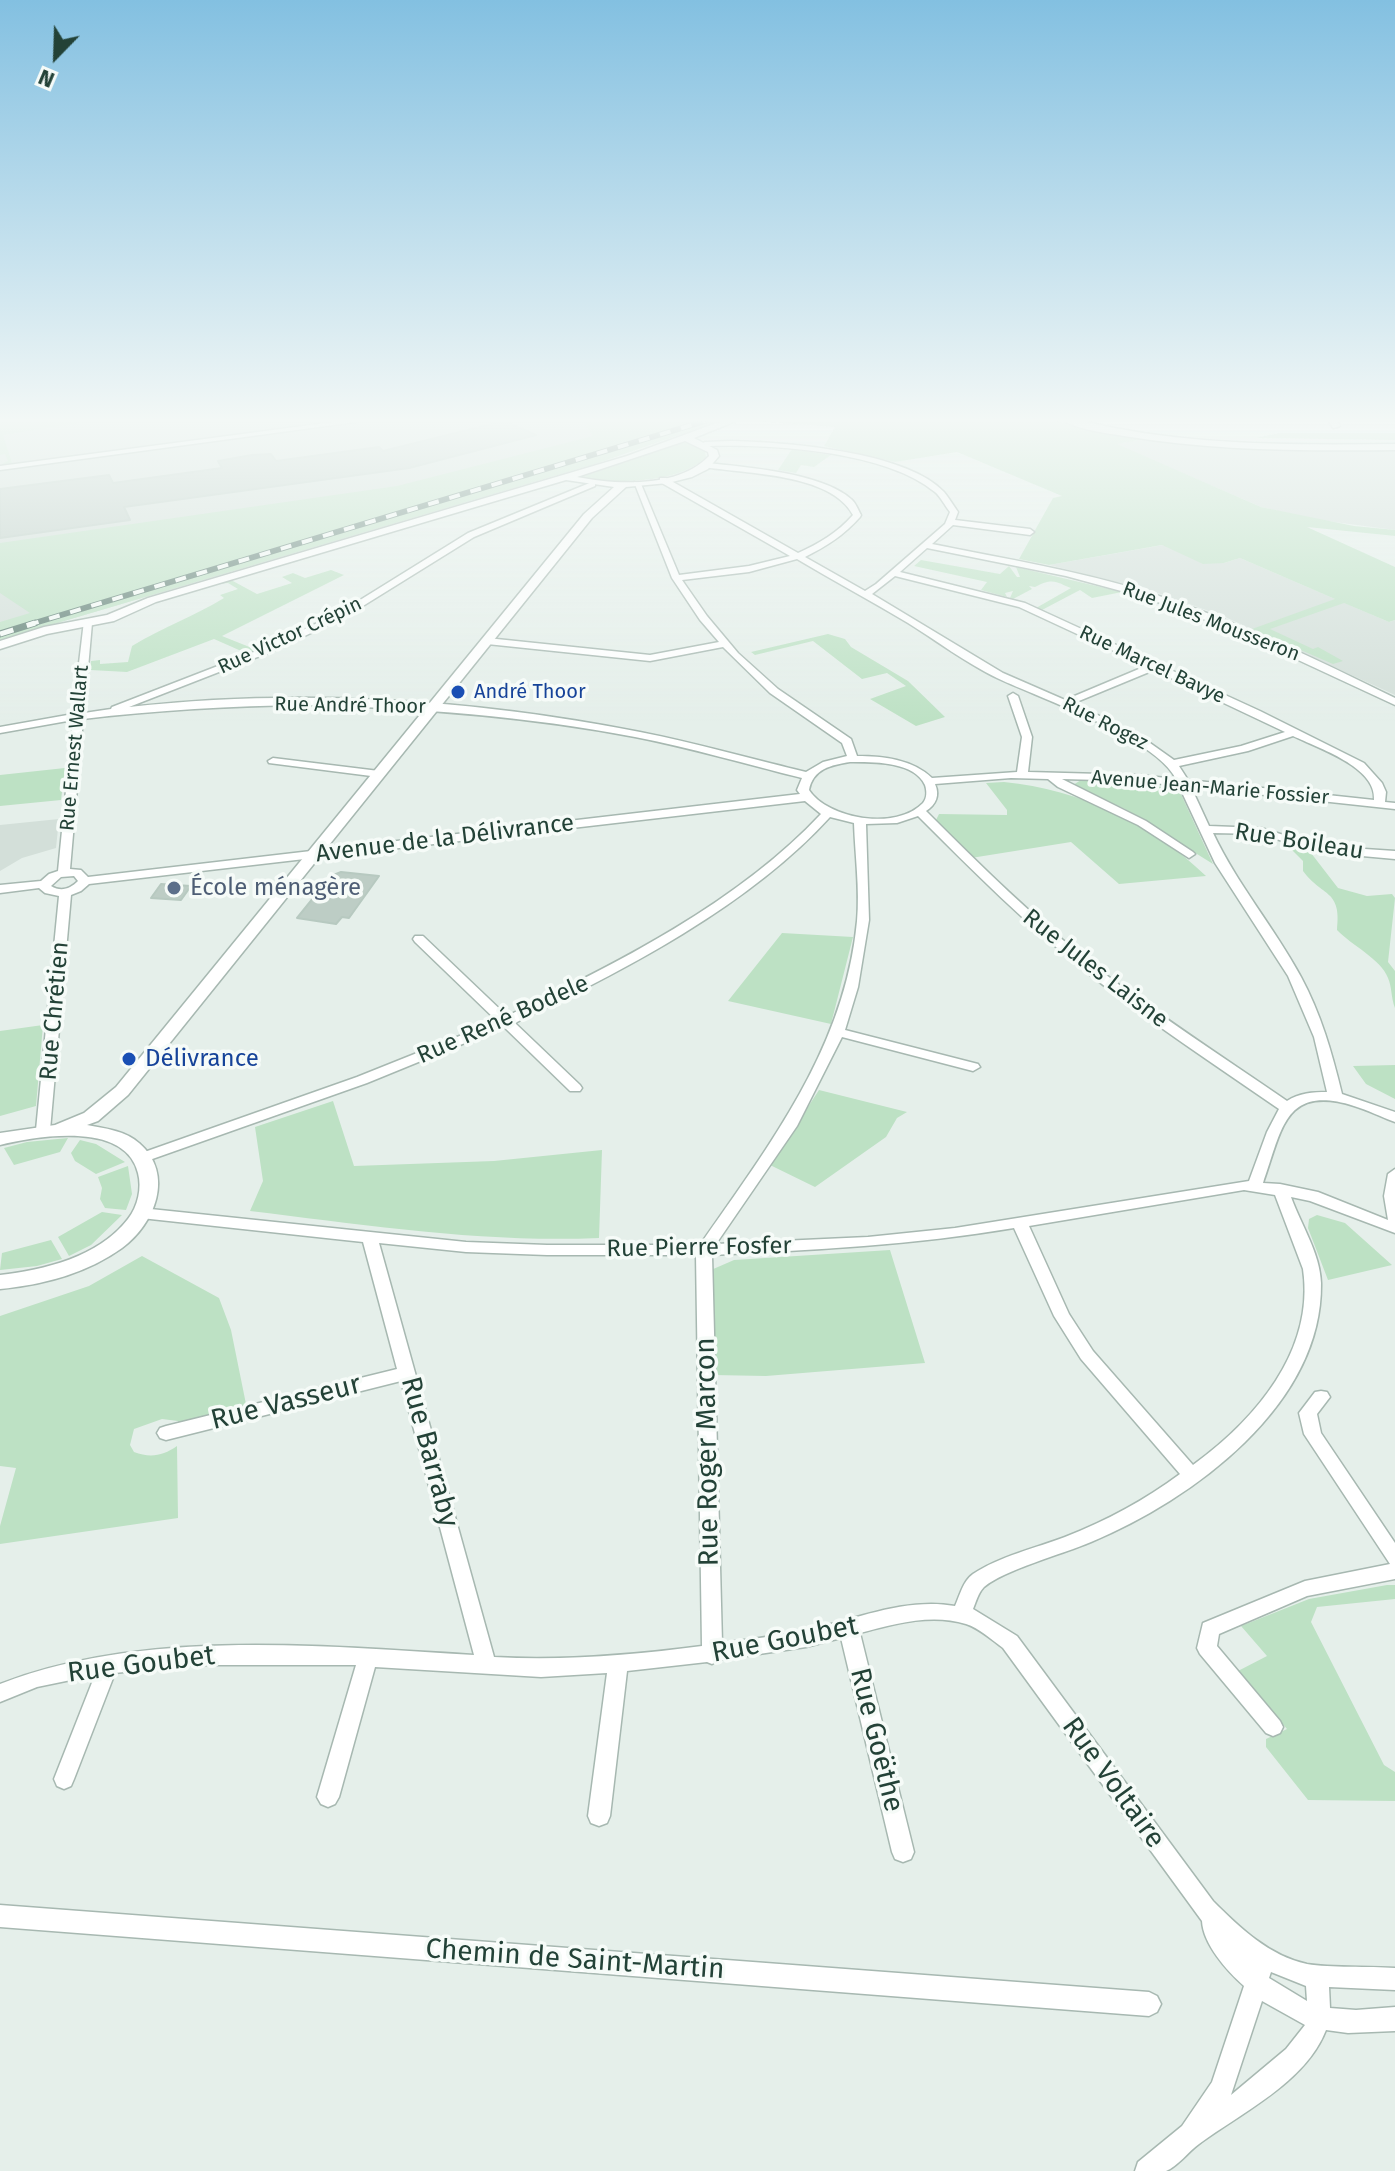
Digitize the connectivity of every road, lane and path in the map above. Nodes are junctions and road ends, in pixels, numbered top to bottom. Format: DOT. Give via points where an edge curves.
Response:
graph roads {
  1 [pos="414,522"];
  2 [pos="503,522"];
  3 [pos="583,522"];
  4 [pos="653,522"];
  5 [pos="735,522"];
  6 [pos="851,522"];
  7 [pos="951,522"];
  8 [pos="953,522"];
  9 [pos="1030,532"];
  10 [pos="924,545"];
  11 [pos="794,557"];
  12 [pos="892,573"];
  13 [pos="676,578"];
  14 [pos="864,595"];
  15 [pos="86,626"];
  16 [pos="487,641"];
  17 [pos="725,644"];
  18 [pos="0,645"];
  19 [pos="1154,666"];
  20 [pos="1013,696"];
  21 [pos="1395,702"];
  22 [pos="1066,703"];
  23 [pos="433,708"];
  24 [pos="112,712"];
  25 [pos="79,715"];
  26 [pos="0,730"];
  27 [pos="1294,732"];
  28 [pos="853,759"];
  29 [pos="273,761"];
  30 [pos="1172,764"];
  31 [pos="379,774"];
  32 [pos="1022,775"];
  33 [pos="1050,775"];
  34 [pos="807,776"];
  35 [pos="929,781"];
  36 [pos="1184,782"];
  37 [pos="806,797"];
  38 [pos="1379,804"];
  39 [pos="1395,806"];
  40 [pos="919,811"];
  41 [pos="828,813"];
  42 [pos="860,821"];
  43 [pos="1204,829"];
  44 [pos="314,854"];
  45 [pos="1189,854"];
  46 [pos="1395,855"];
  47 [pos="64,873"];
  48 [pos="85,881"];
  49 [pos="44,884"];
  50 [pos="0,889"];
  51 [pos="65,893"];
  52 [pos="419,939"];
  53 [pos="505,1023"];
  54 [pos="838,1032"];
  55 [pos="973,1067"];
  56 [pos="575,1088"];
  57 [pos="122,1091"];
  58 [pos="1336,1098"];
  59 [pos="1287,1108"];
  60 [pos="1395,1117"];
  61 [pos="52,1129"];
  62 [pos="0,1139"];
  63 [pos="117,1139"];
  64 [pos="141,1158"];
  65 [pos="1395,1174"];
  66 [pos="1255,1186"];
  67 [pos="1280,1189"];
  68 [pos="141,1213"];
  69 [pos="1395,1218"];
  70 [pos="1020,1224"];
  71 [pos="1395,1228"];
  72 [pos="370,1238"];
  73 [pos="704,1250"];
  74 [pos="4,1283"];
  75 [pos="407,1373"];
  76 [pos="1321,1397"];
  77 [pos="166,1433"];
  78 [pos="1190,1474"];
  79 [pos="1395,1558"];
  80 [pos="1395,1571"];
  81 [pos="961,1613"];
  82 [pos="849,1629"];
  83 [pos="712,1655"];
  84 [pos="368,1657"];
  85 [pos="109,1664"];
  86 [pos="618,1664"];
  87 [pos="487,1666"];
  88 [pos="0,1693"];
  89 [pos="1273,1727"];
  90 [pos="64,1779"];
  91 [pos="328,1797"];
  92 [pos="599,1816"];
  93 [pos="903,1852"];
  94 [pos="1205,1909"];
  95 [pos="0,1916"];
  96 [pos="1264,1958"];
  97 [pos="1316,1975"];
  98 [pos="1395,1979"];
  99 [pos="1257,1983"];
  100 [pos="1149,2004"];
  101 [pos="1318,2017"];
  102 [pos="1395,2019"];
  103 [pos="1191,2135"];
  104 [pos="1147,2171"];
  1 -- 15 [label="street" via="172,595 123,620"];
  2 -- 24 [label="street, Rue Victor Crépin" via="467,537 347,612 298,636"];
  3 -- 16 [label="street"];
  4 -- 13 [label="street"];
  5 -- 11 [label="street, Rue Rogez"];
  6 -- 11 [label="street" via="814,551"];
  7 -- 10 [label="street"];
  8 -- 9 [label="street"];
  10 -- 12 [label="street"];
  10 -- 21 [label="street, Rue Jules Mousseron" via="1149,596 1291,652"];
  11 -- 13 [label="street"];
  11 -- 14 [label="street, Rue Rogez"];
  12 -- 14 [label="street"];
  12 -- 19 [label="street, Rue Marcel Bavye" via="1022,605"];
  13 -- 17 [label="street"];
  14 -- 22 [label="street, Rue Rogez" via="1015,683"];
  15 -- 18 [label="street"];
  15 -- 25 [label="street, Rue Ernest Wallart"];
  16 -- 17 [label="street" via="645,658"];
  16 -- 23 [label="street"];
  17 -- 28 [label="street" via="774,691 847,741"];
  19 -- 22 [label="street"];
  19 -- 27 [label="street, Rue Marcel Bavye"];
  20 -- 32 [label="street" via="1026,731"];
  22 -- 30 [label="street, Rue Rogez" via="1147,744"];
  23 -- 24 [label="street, Rue André Thoor" via="303,703"];
  23 -- 31 [label="street"];
  23 -- 34 [label="street, Rue André Thoor" via="615,730"];
  24 -- 25 [label="street, Rue André Thoor"];
  25 -- 26 [label="street, Rue André Thoor"];
  25 -- 47 [label="street, Rue Ernest Wallart"];
  27 -- 30 [label="street" via="1253,747"];
  27 -- 38 [label="street, Rue Marcel Bavye" via="1360,765 1377,783"];
  28 -- 34 [label="street" via="824,765"];
  28 -- 35 [label="street" via="906,766"];
  29 -- 31 [label="street"];
  30 -- 36 [label="street, Rue Rogez"];
  31 -- 44 [label="street"];
  32 -- 33 [label="street, Avenue Jean-Marie Fossier"];
  32 -- 35 [label="street, Avenue Jean-Marie Fossier"];
  33 -- 36 [label="street, Avenue Jean-Marie Fossier"];
  33 -- 45 [label="street"];
  34 -- 37 [label="street"];
  35 -- 40 [label="street" via="931,800"];
  36 -- 38 [label="street, Avenue Jean-Marie Fossier"];
  36 -- 43 [label="street, Rue Rogez"];
  37 -- 41 [label="street"];
  37 -- 44 [label="street, Avenue de la Délivrance"];
  38 -- 39 [label="street, Avenue Jean-Marie Fossier"];
  40 -- 42 [label="street" via="888,821"];
  40 -- 59 [label="street, Rue Jules Laisne" via="1083,964"];
  41 -- 42 [label="street"];
  41 -- 53 [label="street, Rue René Bodele" via="771,866 692,923 602,976"];
  42 -- 54 [label="street" via="862,928"];
  43 -- 46 [label="street, Rue Boileau" via="1261,831 1318,849"];
  43 -- 58 [label="street, Rue Rogez" via="1294,976 1321,1037"];
  44 -- 48 [label="street, Avenue de la Délivrance"];
  44 -- 57 [label="street"];
  47 -- 48 [label="street" via="82,875"];
  47 -- 49 [label="street"];
  48 -- 51 [label="street"];
  49 -- 50 [label="street"];
  49 -- 51 [label="street" via="46,890"];
  51 -- 61 [label="street, Rue Chrétien"];
  52 -- 53 [label="street"];
  53 -- 56 [label="street"];
  53 -- 64 [label="street, Rue René Bodele" via="334,1092"];
  54 -- 55 [label="street"];
  54 -- 73 [label="street" via="794,1119"];
  57 -- 61 [label="street" via="91,1117"];
  57 -- 63 [label="street" via="108,1122"];
  58 -- 59 [label="street" via="1310,1098"];
  58 -- 60 [label="street"];
  59 -- 66 [label="street"];
  61 -- 62 [label="street"];
  61 -- 63 [label="street"];
  63 -- 64 [label="street"];
  64 -- 68 [label="street" via="150,1184"];
  65 -- 69 [label="street"];
  66 -- 67 [label="street, Rue Pierre Fosfer"];
  66 -- 70 [label="street, Rue Pierre Fosfer"];
  67 -- 71 [label="street, Rue Pierre Fosfer" via="1329,1201"];
  67 -- 78 [label="street" via="1312,1270 1314,1298 1306,1338 1268,1406"];
  68 -- 72 [label="street, Rue Pierre Fosfer"];
  68 -- 74 [label="street" via="117,1241 90,1258 47,1275"];
  70 -- 73 [label="street, Rue Pierre Fosfer" via="868,1242"];
  70 -- 78 [label="street" via="1080,1345"];
  72 -- 73 [label="street, Rue Pierre Fosfer" via="547,1250"];
  72 -- 75 [label="street, Rue Barraby"];
  73 -- 83 [label="street, Rue Roger Marcon"];
  75 -- 77 [label="street, Rue Vasseur"];
  75 -- 87 [label="street, Rue Barraby"];
  76 -- 79 [label="street" via="1308,1413 1313,1434"];
  78 -- 81 [label="street" via="1105,1528 979,1580"];
  80 -- 89 [label="street" via="1305,1589 1210,1629 1207,1648"];
  81 -- 82 [label="street, Rue Goubet" via="920,1611"];
  81 -- 94 [label="street, Rue Voltaire" via="1010,1642"];
  82 -- 83 [label="street, Rue Goubet"];
  82 -- 93 [label="street, Rue Goëthe"];
  83 -- 86 [label="street, Rue Goubet"];
  84 -- 85 [label="street, Rue Goubet" via="239,1654"];
  84 -- 87 [label="street, Rue Goubet"];
  84 -- 91 [label="street"];
  85 -- 88 [label="street, Rue Goubet" via="36,1679"];
  85 -- 90 [label="street"];
  86 -- 87 [label="street, Rue Goubet"];
  86 -- 92 [label="street"];
  94 -- 96 [label="street, Rue Voltaire"];
  94 -- 99 [label="street" via="1238,1965"];
  95 -- 100 [label="street, Chemin de Saint-Martin"];
  96 -- 97 [label="street, Rue Voltaire"];
  96 -- 99 [label="street"];
  97 -- 98 [label="street, Rue Voltaire"];
  97 -- 101 [label="street"];
  99 -- 101 [label="street"];
  99 -- 103 [label="street" via="1222,2088"];
  101 -- 102 [label="street"];
  101 -- 103 [label="street" via="1301,2049 1232,2111"];
  103 -- 104 [label="street"];
}
